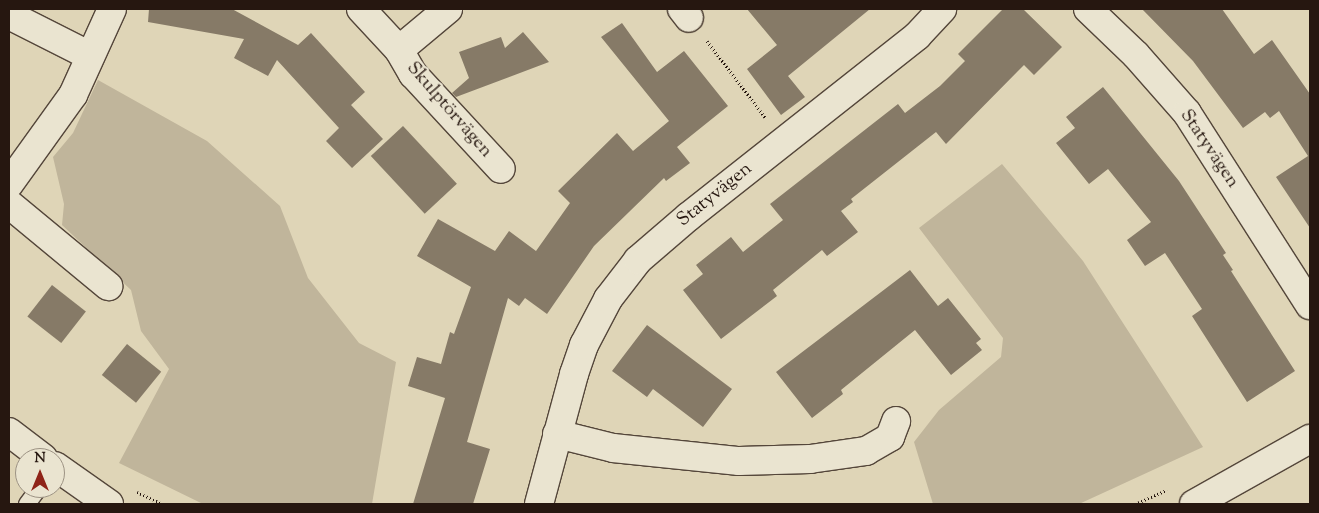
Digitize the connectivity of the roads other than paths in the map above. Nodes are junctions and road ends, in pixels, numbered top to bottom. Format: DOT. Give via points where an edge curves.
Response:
graph roads {
  1 [pos="112,9"];
  2 [pos="360,9"];
  3 [pos="448,9"];
  4 [pos="942,9"];
  5 [pos="1088,9"];
  6 [pos="9,15"];
  7 [pos="399,50"];
  8 [pos="90,56"];
  9 [pos="501,170"];
  10 [pos="9,184"];
  11 [pos="9,204"];
  12 [pos="108,286"];
  13 [pos="1310,305"];
  14 [pos="896,421"];
  15 [pos="9,432"];
  16 [pos="557,434"];
  17 [pos="1310,439"];
  18 [pos="30,448"];
  19 [pos="65,474"];
  20 [pos="109,504"];
  21 [pos="539,504"];
  22 [pos="1194,504"];
  1 -- 8 [label="street"];
  2 -- 7 [label="street, Skulptörvägen"];
  3 -- 7 [label="street, Skulptörvägen"];
  4 -- 16 [label="street, Statyvägen" via="917,36 638,260 608,299 584,345"];
  5 -- 13 [label="street, Statyvägen" via="1136,55 1187,113"];
  6 -- 8 [label="street"];
  7 -- 9 [label="street, Skulptörvägen" via="413,74"];
  8 -- 10 [label="street" via="73,95"];
  11 -- 12 [label="street"];
  14 -- 16 [label="street" via="890,437 866,451 810,459 739,461 613,448"];
  15 -- 18 [label="street"];
  16 -- 21 [label="street, Statyvägen"];
  17 -- 22 [label="street"];
  19 -- 20 [label="street"];
}
